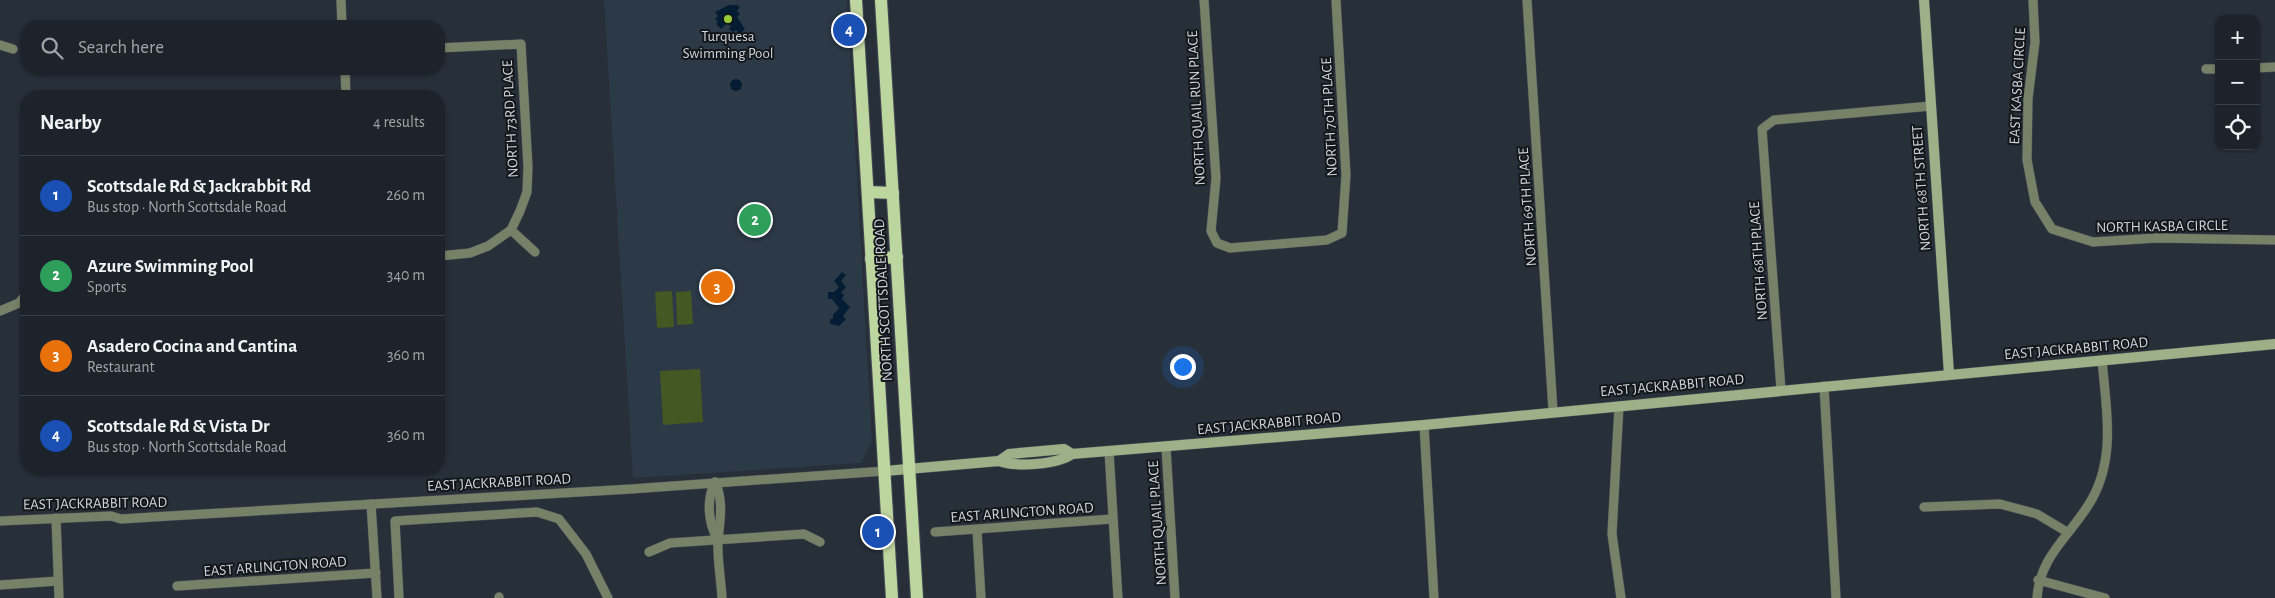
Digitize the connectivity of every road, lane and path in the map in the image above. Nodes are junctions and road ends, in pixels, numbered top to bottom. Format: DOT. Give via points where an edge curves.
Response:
graph roads {
  1 [pos="341,0"];
  2 [pos="856,0"];
  3 [pos="881,0"];
  4 [pos="1204,0"];
  5 [pos="1336,0"];
  6 [pos="1527,0"];
  7 [pos="1924,0"];
  8 [pos="2033,0"];
  9 [pos="342,20"];
  10 [pos="0,45"];
  11 [pos="445,48"];
  12 [pos="13,49"];
  13 [pos="2275,67"];
  14 [pos="2260,68"];
  15 [pos="2206,69"];
  16 [pos="2215,69"];
  17 [pos="344,75"];
  18 [pos="346,90"];
  19 [pos="1931,106"];
  20 [pos="868,192"];
  21 [pos="893,193"];
  22 [pos="2052,229"];
  23 [pos="511,230"];
  24 [pos="1342,233"];
  25 [pos="2275,240"];
  26 [pos="535,252"];
  27 [pos="445,255"];
  28 [pos="898,258"];
  29 [pos="871,259"];
  30 [pos="20,302"];
  31 [pos="0,311"];
  32 [pos="2275,344"];
  33 [pos="2102,360"];
  34 [pos="1949,374"];
  35 [pos="1824,386"];
  36 [pos="1781,390"];
  37 [pos="1619,406"];
  38 [pos="1553,412"];
  39 [pos="1424,425"];
  40 [pos="1166,447"];
  41 [pos="1109,451"];
  42 [pos="909,468"];
  43 [pos="885,471"];
  44 [pos="715,482"];
  45 [pos="371,504"];
  46 [pos="1924,507"];
  47 [pos="56,518"];
  48 [pos="1112,518"];
  49 [pos="0,521"];
  50 [pos="977,530"];
  51 [pos="935,532"];
  52 [pos="2067,532"];
  53 [pos="718,540"];
  54 [pos="820,542"];
  55 [pos="649,552"];
  56 [pos="376,573"];
  57 [pos="2038,580"];
  58 [pos="58,581"];
  59 [pos="0,585"];
  60 [pos="177,586"];
  61 [pos="59,598"];
  62 [pos="377,598"];
  63 [pos="400,598"];
  64 [pos="608,598"];
  65 [pos="722,598"];
  66 [pos="892,598"];
  67 [pos="917,598"];
  68 [pos="981,598"];
  69 [pos="1118,598"];
  70 [pos="1175,598"];
  71 [pos="1434,598"];
  72 [pos="1621,598"];
  73 [pos="1836,598"];
  74 [pos="2037,598"];
  75 [pos="2105,598"];
  1 -- 9 [label="street"];
  2 -- 20 [label="main road, NORTH SCOTTSDALE ROAD"];
  3 -- 21 [label="main road, NORTH SCOTTSDALE ROAD"];
  4 -- 24 [label="street, NORTH QUAIL RUN PLACE" via="1216,178 1211,230 1216,243 1230,248 1326,240"];
  5 -- 24 [label="street, NORTH 70TH PLACE" via="1346,175"];
  6 -- 38 [label="street, NORTH 69TH PLACE"];
  7 -- 19 [label="street, NORTH 68TH STREET"];
  8 -- 22 [label="street, EAST KASBA CIRCLE" via="2035,42 2028,99 2027,160 2036,202"];
  10 -- 12 [label="street"];
  11 -- 23 [label="street, NORTH 73RD PLACE" via="521,44 527,192"];
  13 -- 14 [label="street"];
  15 -- 16 [label="street"];
  17 -- 18 [label="street"];
  19 -- 34 [label="street, NORTH 68TH STREET"];
  19 -- 36 [label="street, NORTH 68TH PLACE" via="1774,120 1762,129"];
  20 -- 21 [label="main road"];
  20 -- 29 [label="main road, NORTH SCOTTSDALE ROAD"];
  21 -- 28 [label="main road, NORTH SCOTTSDALE ROAD"];
  22 -- 25 [label="street, NORTH KASBA CIRCLE" via="2093,242 2157,238"];
  23 -- 26 [label="street"];
  23 -- 27 [label="street" via="488,246 470,253"];
  28 -- 29 [label="main road"];
  28 -- 42 [label="main road, NORTH SCOTTSDALE ROAD"];
  29 -- 43 [label="main road, NORTH SCOTTSDALE ROAD"];
  30 -- 31 [label="street"];
  32 -- 33 [label="street, EAST JACKRABBIT ROAD"];
  33 -- 34 [label="street, EAST JACKRABBIT ROAD"];
  33 -- 52 [label="street" via="2109,439 2103,469 2092,499"];
  34 -- 35 [label="street, EAST JACKRABBIT ROAD"];
  35 -- 36 [label="street, EAST JACKRABBIT ROAD"];
  35 -- 73 [label="street"];
  36 -- 37 [label="street, EAST JACKRABBIT ROAD"];
  37 -- 38 [label="street, EAST JACKRABBIT ROAD"];
  37 -- 72 [label="street" via="1612,534"];
  38 -- 39 [label="street, EAST JACKRABBIT ROAD"];
  39 -- 40 [label="street, EAST JACKRABBIT ROAD"];
  39 -- 71 [label="street"];
  40 -- 41 [label="street, EAST JACKRABBIT ROAD"];
  40 -- 70 [label="street, NORTH QUAIL PLACE"];
  41 -- 42 [label="street, EAST JACKRABBIT ROAD" via="1072,454 1064,449 1009,454 999,461"];
  41 -- 48 [label="street"];
  42 -- 43 [label="street, EAST JACKRABBIT ROAD"];
  42 -- 67 [label="main road, NORTH SCOTTSDALE ROAD"];
  43 -- 44 [label="street, EAST JACKRABBIT ROAD"];
  43 -- 66 [label="main road, NORTH SCOTTSDALE ROAD"];
  44 -- 45 [label="street, EAST JACKRABBIT ROAD"];
  44 -- 53 [label="street" via="709,493 710,517 711,528"];
  45 -- 47 [label="street, EAST JACKRABBIT ROAD" via="121,519 111,516"];
  45 -- 56 [label="street"];
  46 -- 52 [label="street" via="2000,504 2037,514"];
  47 -- 49 [label="street, EAST JACKRABBIT ROAD"];
  47 -- 58 [label="street"];
  48 -- 50 [label="street, EAST ARLINGTON ROAD"];
  48 -- 69 [label="street"];
  50 -- 51 [label="street, EAST ARLINGTON ROAD"];
  50 -- 68 [label="street"];
  52 -- 57 [label="street"];
  53 -- 54 [label="street" via="804,534"];
  53 -- 55 [label="street" via="670,543"];
  53 -- 65 [label="street"];
  56 -- 60 [label="street, EAST ARLINGTON ROAD"];
  56 -- 62 [label="street"];
  57 -- 74 [label="street"];
  57 -- 75 [label="street"];
  58 -- 59 [label="street"];
  58 -- 61 [label="street"];
  63 -- 64 [label="street" via="395,521 537,512 559,519 586,554"];
}
